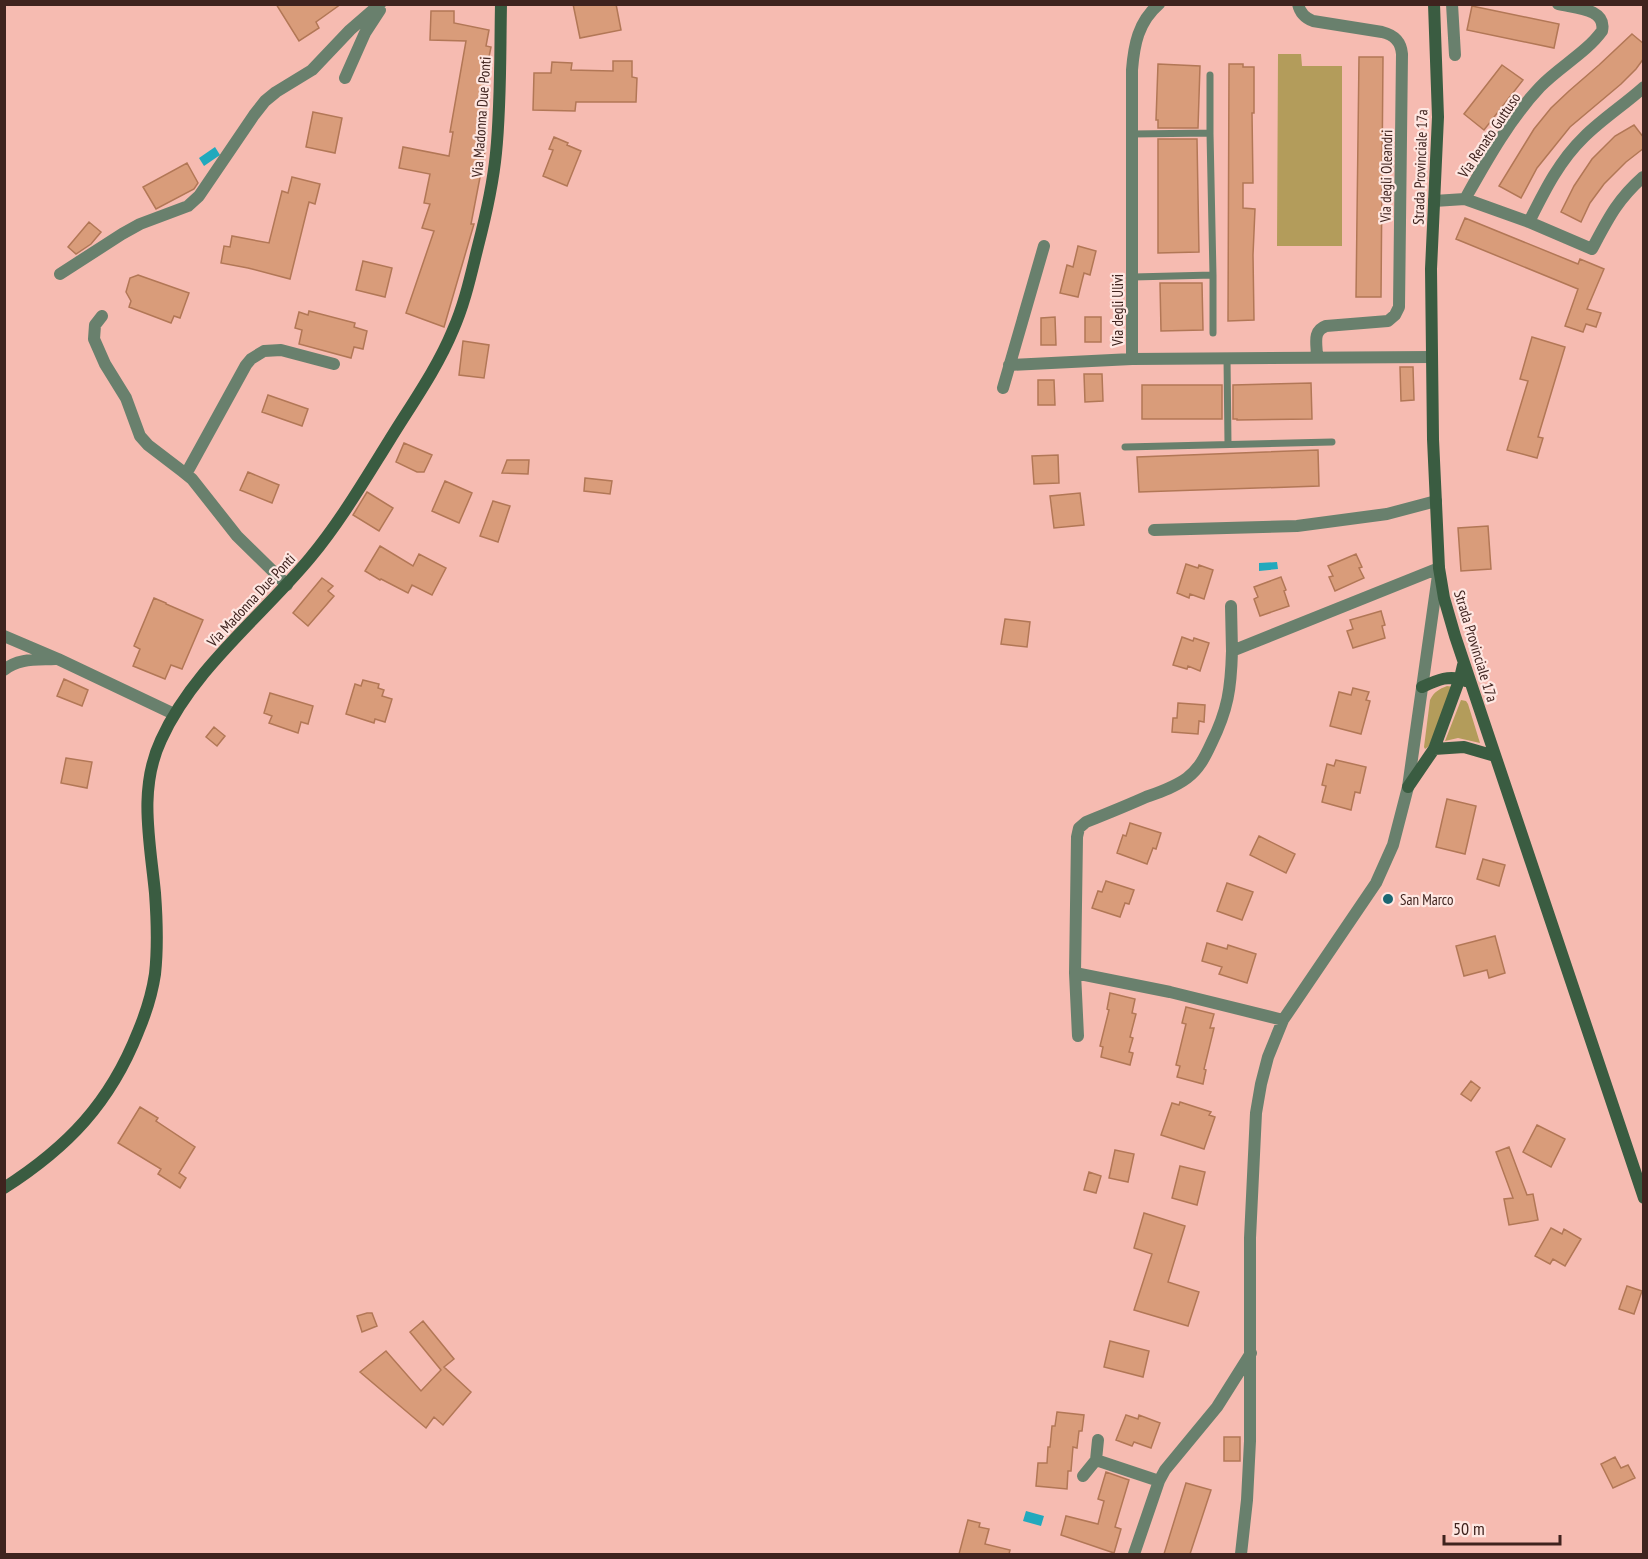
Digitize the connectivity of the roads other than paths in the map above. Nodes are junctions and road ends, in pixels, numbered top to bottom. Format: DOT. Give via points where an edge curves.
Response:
graph roads {
  1 [pos="382,4"];
  2 [pos="501,4"];
  3 [pos="1159,4"];
  4 [pos="1298,4"];
  5 [pos="1434,4"];
  6 [pos="1452,4"];
  7 [pos="1558,4"];
  8 [pos="1455,55"];
  9 [pos="1210,75"];
  10 [pos="345,78"];
  11 [pos="1644,87"];
  12 [pos="1210,133"];
  13 [pos="1132,134"];
  14 [pos="1642,177"];
  15 [pos="1465,199"];
  16 [pos="1434,201"];
  17 [pos="1528,222"];
  18 [pos="1044,246"];
  19 [pos="60,274"];
  20 [pos="1213,275"];
  21 [pos="1133,277"];
  22 [pos="102,316"];
  23 [pos="1213,333"];
  24 [pos="1317,357"];
  25 [pos="1432,357"];
  26 [pos="1227,358"];
  27 [pos="1132,359"];
  28 [pos="333,364"];
  29 [pos="1010,365"];
  30 [pos="1003,388"];
  31 [pos="1332,442"];
  32 [pos="1228,444"];
  33 [pos="1125,447"];
  34 [pos="186,474"];
  35 [pos="1436,501"];
  36 [pos="1154,531"];
  37 [pos="1439,568"];
  38 [pos="286,585"];
  39 [pos="1231,606"];
  40 [pos="6,636"];
  41 [pos="1232,651"];
  42 [pos="58,659"];
  43 [pos="1464,662"];
  44 [pos="4,670"];
  45 [pos="1460,678"];
  46 [pos="1472,685"];
  47 [pos="1422,687"];
  48 [pos="174,714"];
  49 [pos="1434,749"];
  50 [pos="1495,756"];
  51 [pos="1408,787"];
  52 [pos="1075,973"];
  53 [pos="1283,1020"];
  54 [pos="1078,1036"];
  55 [pos="4,1188"];
  56 [pos="1644,1198"];
  57 [pos="1251,1352"];
  58 [pos="1098,1440"];
  59 [pos="1096,1460"];
  60 [pos="1083,1476"];
  61 [pos="1159,1481"];
  62 [pos="1134,1554"];
  63 [pos="1241,1554"];
  1 -- 10 [label="street"];
  1 -- 19 [label="street" via="350,30 312,70 265,101 192,203 122,234"];
  2 -- 38 [label="main road, Via Madonna Due Ponti" via="496,154 485,218 453,330 354,497"];
  3 -- 13 [label="street, Via degli Ulivi" via="1144,21 1136,39"];
  4 -- 24 [label="street, Via degli Oleandri" via="1302,14 1313,21 1387,34 1398,41 1402,54 1399,307 1388,321 1320,328 1316,335"];
  5 -- 16 [label="main road, Strada Provinciale 17a" via="1438,108"];
  6 -- 8 [label="street"];
  7 -- 15 [label="street, Via Renato Guttuso" via="1596,14 1602,31 1524,106"];
  9 -- 12 [label="lane"];
  11 -- 17 [label="street" via="1572,150"];
  12 -- 13 [label="lane"];
  12 -- 20 [label="lane"];
  13 -- 21 [label="street, Via degli Ulivi"];
  14 -- 17 [label="street" via="1615,206 1592,249"];
  15 -- 16 [label="street"];
  15 -- 17 [label="street"];
  16 -- 25 [label="main road, Strada Provinciale 17a"];
  18 -- 29 [label="street"];
  20 -- 21 [label="lane"];
  20 -- 23 [label="lane"];
  21 -- 27 [label="street, Via degli Ulivi"];
  22 -- 34 [label="street" via="94,339 126,398 140,436"];
  24 -- 25 [label="street, Via degli Ulivi"];
  24 -- 26 [label="street, Via degli Ulivi"];
  25 -- 35 [label="main road, Strada Provinciale 17a"];
  26 -- 27 [label="street, Via degli Ulivi"];
  26 -- 32 [label="lane"];
  27 -- 29 [label="street"];
  28 -- 34 [label="street" via="281,350 264,351 251,359"];
  29 -- 30 [label="street"];
  31 -- 32 [label="lane"];
  32 -- 33 [label="lane"];
  34 -- 38 [label="street" via="237,536"];
  35 -- 36 [label="street" via="1387,514 1297,526"];
  35 -- 37 [label="main road, Strada Provinciale 17a"];
  37 -- 41 [label="street"];
  37 -- 43 [label="main road, Strada Provinciale 17a" via="1446,606"];
  37 -- 47 [label="street"];
  38 -- 48 [label="main road, Via Madonna Due Ponti" via="209,667"];
  39 -- 41 [label="street"];
  40 -- 42 [label="street"];
  41 -- 52 [label="street" via="1224,716 1194,772 1171,787 1078,828"];
  42 -- 44 [label="street" via="21,661"];
  42 -- 48 [label="street"];
  43 -- 45 [label="main road"];
  43 -- 46 [label="main road, Strada Provinciale 17a"];
  45 -- 46 [label="main road"];
  45 -- 47 [label="main road" via="1444,678"];
  45 -- 49 [label="main road"];
  46 -- 50 [label="main road, Strada Provinciale 17a"];
  47 -- 51 [label="street"];
  48 -- 55 [label="main road, Via Madonna Due Ponti" via="156,750 148,784 157,949 150,999 141,1026 116,1078 87,1119 53,1153"];
  49 -- 50 [label="main road" via="1464,747"];
  49 -- 51 [label="main road"];
  50 -- 56 [label="main road, Strada Provinciale 17a"];
  51 -- 53 [label="street" via="1393,846 1376,883"];
  52 -- 53 [label="street"];
  52 -- 54 [label="street"];
  53 -- 57 [label="street" via="1264,1070 1256,1113 1250,1238"];
  57 -- 61 [label="street" via="1217,1407"];
  57 -- 63 [label="street" via="1247,1500"];
  58 -- 59 [label="street"];
  59 -- 60 [label="street"];
  59 -- 61 [label="street"];
  61 -- 62 [label="street"];
}
